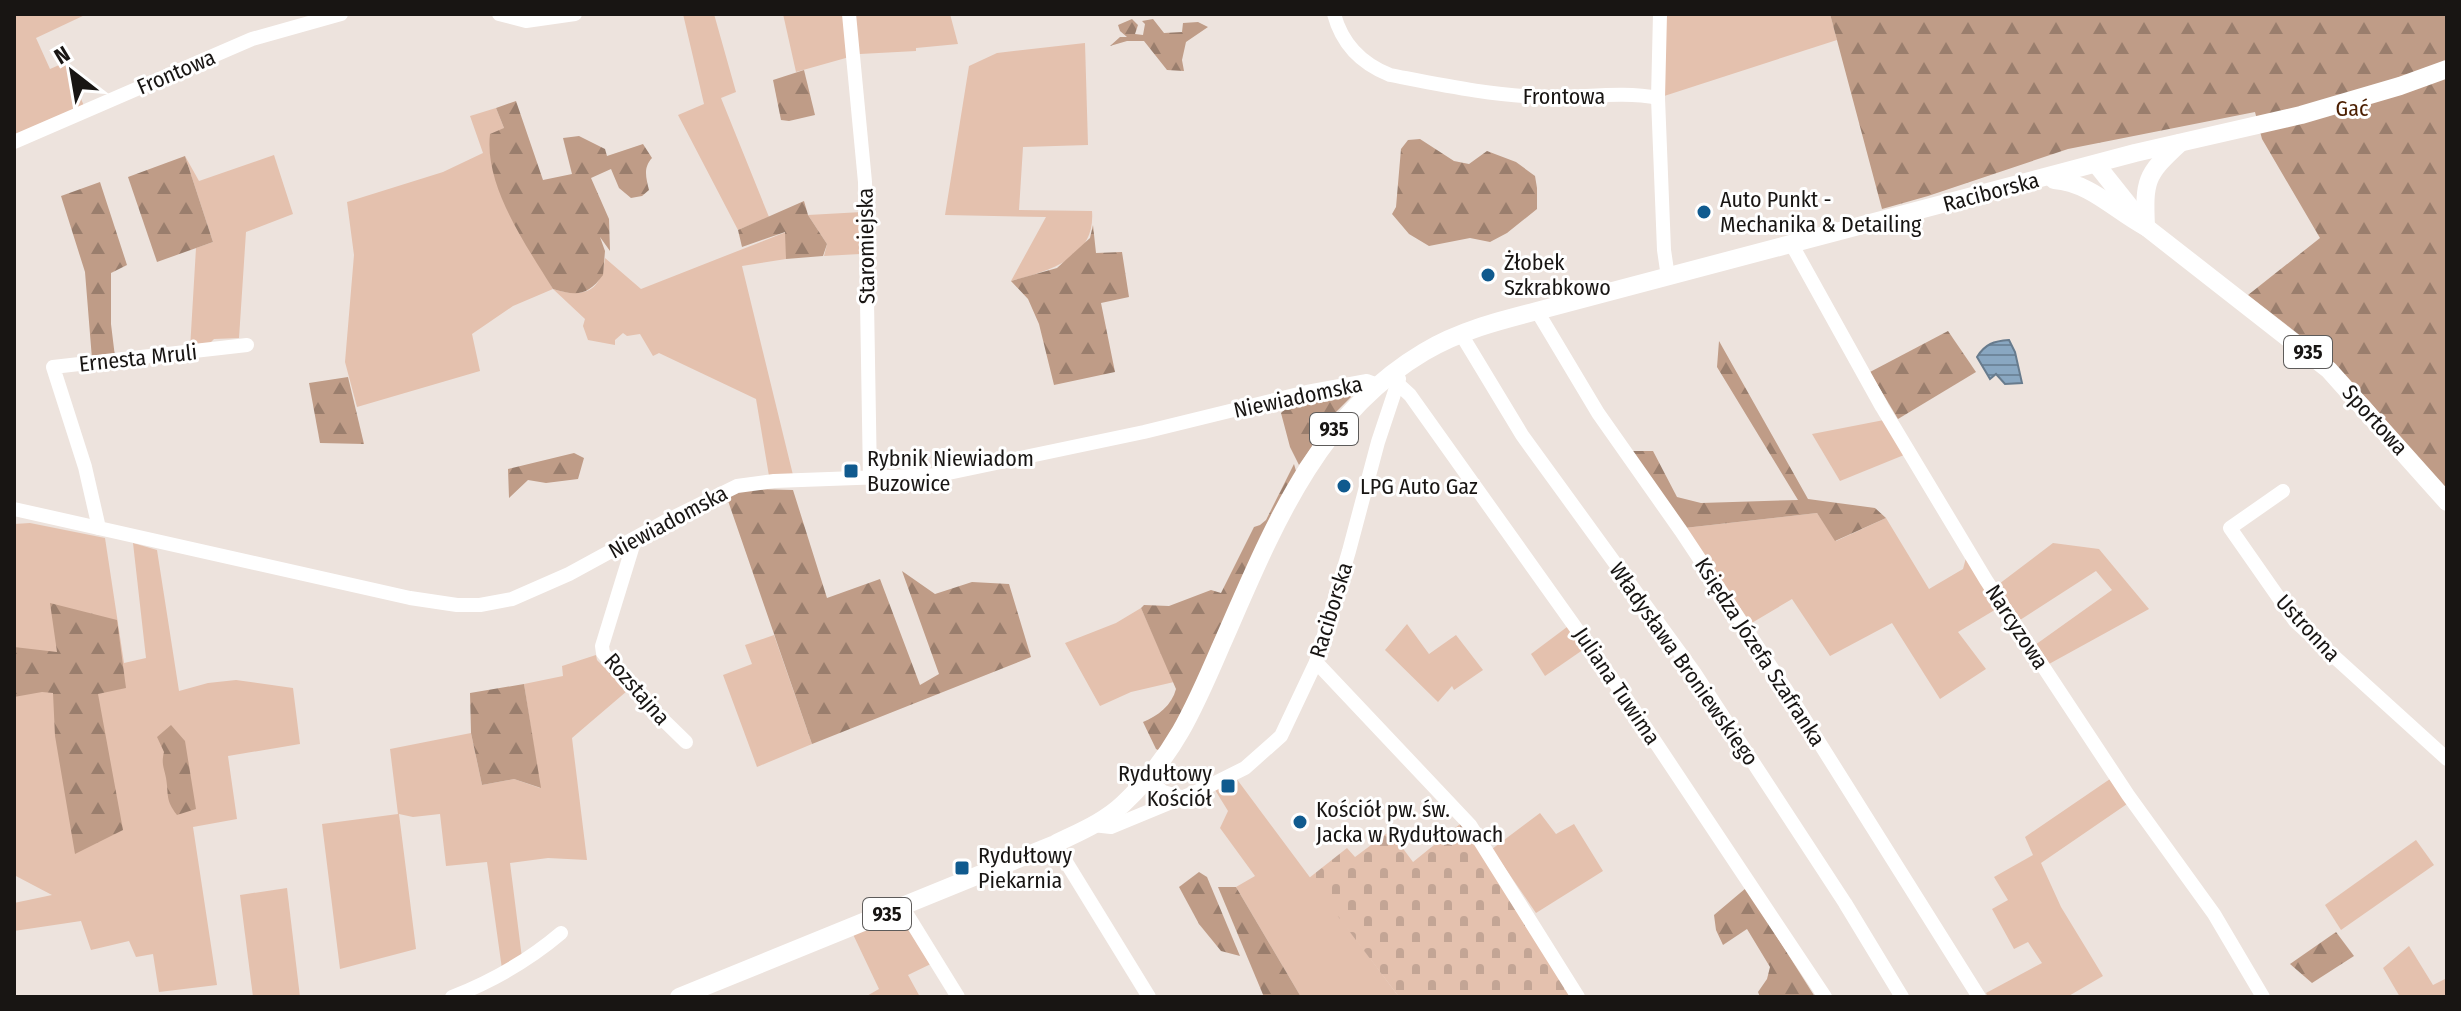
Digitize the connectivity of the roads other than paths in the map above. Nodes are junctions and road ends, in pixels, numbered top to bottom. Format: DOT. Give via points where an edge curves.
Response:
graph roads {
  1 [pos="341,14"];
  2 [pos="499,14"];
  3 [pos="575,14"];
  4 [pos="849,14"];
  5 [pos="1334,14"];
  6 [pos="1660,14"];
  7 [pos="2447,69"];
  8 [pos="1658,98"];
  9 [pos="2182,141"];
  10 [pos="14,142"];
  11 [pos="2096,164"];
  12 [pos="2043,179"];
  13 [pos="2097,193"];
  14 [pos="2146,227"];
  15 [pos="1792,245"];
  16 [pos="1666,272"];
  17 [pos="1537,311"];
  18 [pos="1461,334"];
  19 [pos="247,345"];
  20 [pos="1400,376"];
  21 [pos="1378,385"];
  22 [pos="870,479"];
  23 [pos="2283,491"];
  24 [pos="2447,502"];
  25 [pos="14,509"];
  26 [pos="99,528"];
  27 [pos="635,539"];
  28 [pos="1316,662"];
  29 [pos="686,742"];
  30 [pos="2447,759"];
  31 [pos="1148,779"];
  32 [pos="1181,797"];
  33 [pos="1093,825"];
  34 [pos="1055,844"];
  35 [pos="903,908"];
  36 [pos="561,933"];
  37 [pos="452,997"];
  38 [pos="679,997"];
  39 [pos="958,997"];
  40 [pos="1149,997"];
  41 [pos="1578,997"];
  42 [pos="1825,997"];
  43 [pos="1902,997"];
  44 [pos="1979,997"];
  45 [pos="2263,997"];
  1 -- 10 [label="street, Frontowa" via="252,39"];
  2 -- 3 [label="street" via="526,21"];
  4 -- 22 [label="street, Staromiejska" via="865,182"];
  5 -- 8 [label="street, Frontowa" via="1354,52 1390,75 1499,95"];
  6 -- 8 [label="street"];
  7 -- 9 [label="main road, Raciborska" via="2301,115"];
  8 -- 16 [label="street"];
  9 -- 11 [label="main road, Raciborska"];
  9 -- 14 [label="main road" via="2147,181"];
  11 -- 12 [label="main road, Raciborska / 935"];
  11 -- 13 [label="main road"];
  11 -- 14 [label="main road, Sportowa / 935"];
  12 -- 13 [label="main road, Sportowa / 935" via="2070,181"];
  12 -- 15 [label="main road, Raciborska / 935"];
  13 -- 14 [label="main road, Sportowa / 935"];
  14 -- 24 [label="main road, Sportowa / 935" via="2329,370"];
  15 -- 16 [label="main road, Raciborska / 935"];
  15 -- 45 [label="street, Narcyzowa" via="1986,580 2122,787 2214,914"];
  16 -- 17 [label="main road, Raciborska / 935"];
  17 -- 18 [label="main road, Raciborska / 935"];
  17 -- 44 [label="street, Księdza Józefa Szafranka"];
  18 -- 20 [label="main road, Raciborska / 935" via="1424,352"];
  18 -- 43 [label="street, Władysława Broniewskiego" via="1522,435 1694,672"];
  19 -- 26 [label="street, Ernesta Mruli" via="53,367"];
  20 -- 21 [label="main road, Raciborska / 935"];
  20 -- 28 [label="street, Raciborska"];
  20 -- 42 [label="street, Juliana Tuwima"];
  21 -- 22 [label="street, Niewiadomska" via="1367,381 1332,387 939,475"];
  21 -- 31 [label="main road, Raciborska / 935" via="1343,419 1306,470 1275,525 1190,718"];
  22 -- 27 [label="street, Niewiadomska" via="737,486"];
  23 -- 30 [label="street, Ustronna" via="2230,528 2295,621"];
  25 -- 26 [label="street, Niewiadomska"];
  26 -- 27 [label="street, Niewiadomska" via="457,605 512,599"];
  27 -- 29 [label="street, Rozstajna" via="603,653"];
  28 -- 32 [label="street, Raciborska" via="1281,736 1245,768"];
  28 -- 41 [label="street" via="1470,825"];
  31 -- 32 [label="street" via="1163,792"];
  31 -- 33 [label="main road, Raciborska / 935"];
  32 -- 33 [label="street, Raciborska" via="1111,827"];
  33 -- 34 [label="main road, Raciborska / 935"];
  34 -- 35 [label="main road, Raciborska / 935"];
  34 -- 40 [label="street"];
  35 -- 38 [label="main road, Raciborska / 935"];
  35 -- 39 [label="street"];
  36 -- 37 [label="street" via="523,964"];
}
